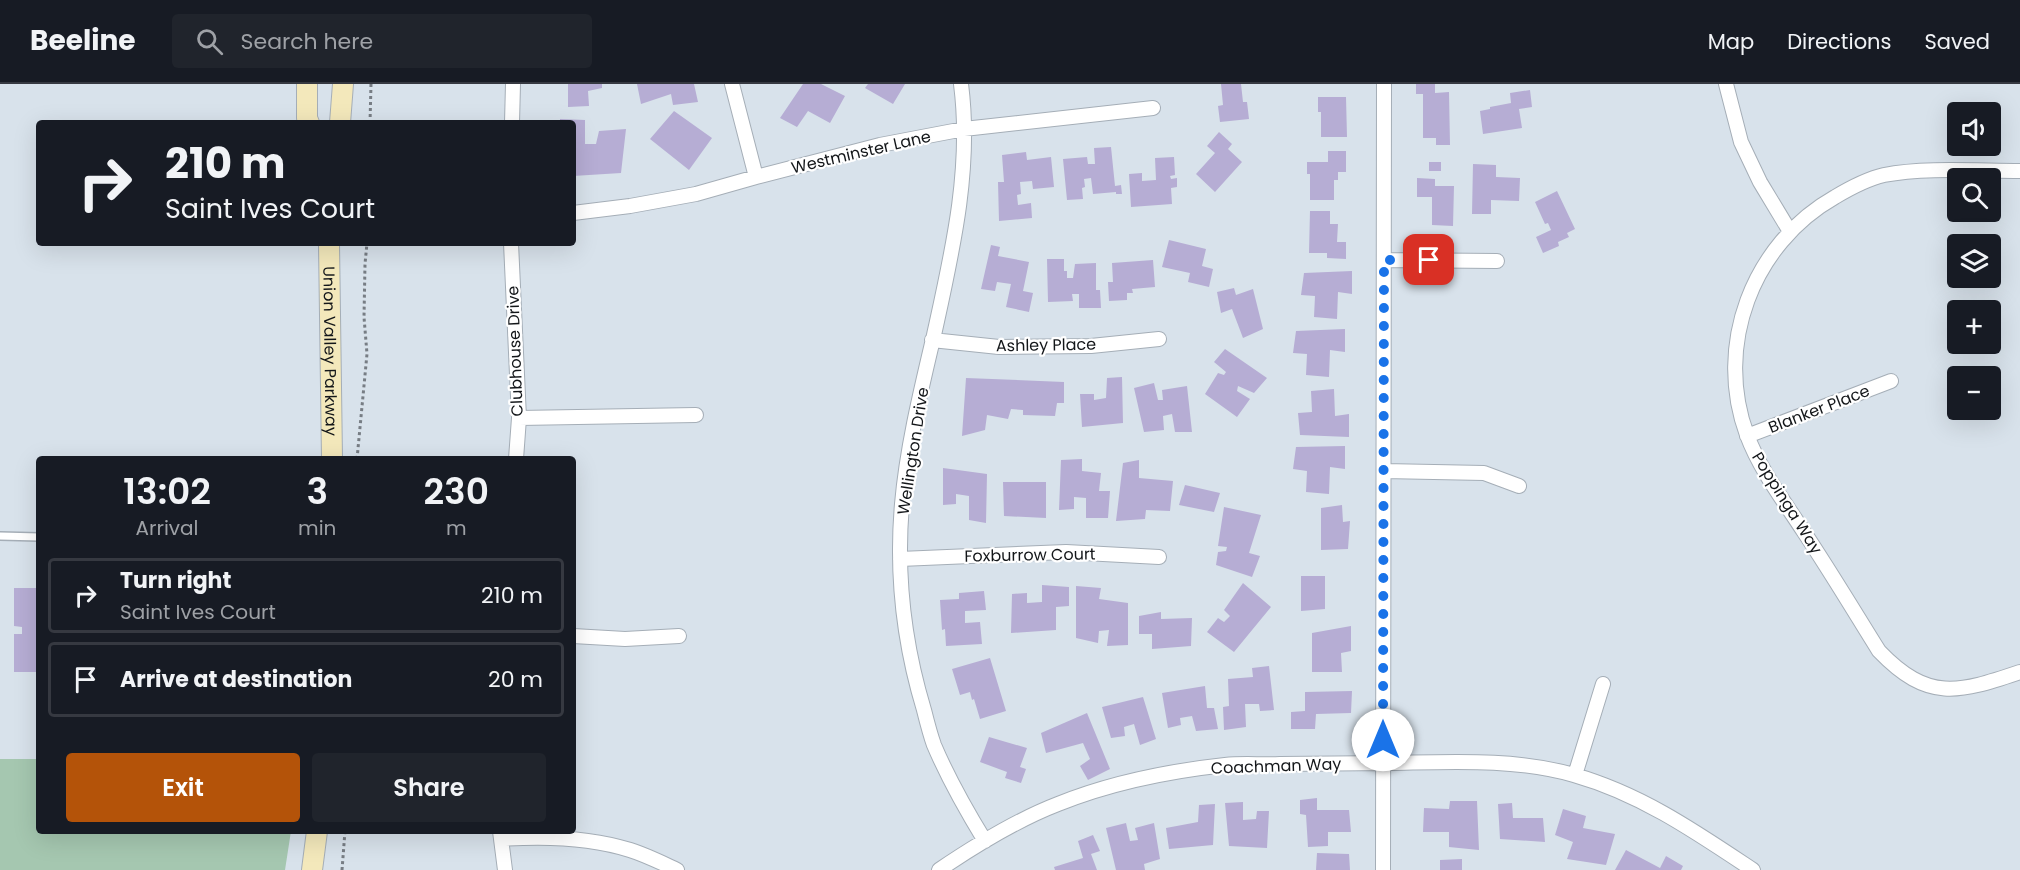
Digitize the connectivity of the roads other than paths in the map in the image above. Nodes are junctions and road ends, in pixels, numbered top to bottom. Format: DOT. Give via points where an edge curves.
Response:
graph roads {
  1 [pos="307,84"];
  2 [pos="343,84"];
  3 [pos="513,84"];
  4 [pos="732,84"];
  5 [pos="961,84"];
  6 [pos="1384,84"];
  7 [pos="1726,84"];
  8 [pos="1153,108"];
  9 [pos="308,120"];
  10 [pos="340,120"];
  11 [pos="512,120"];
  12 [pos="964,129"];
  13 [pos="2020,171"];
  14 [pos="756,177"];
  15 [pos="576,213"];
  16 [pos="1789,231"];
  17 [pos="328,246"];
  18 [pos="511,246"];
  19 [pos="1384,260"];
  20 [pos="1497,261"];
  21 [pos="1159,339"];
  22 [pos="932,340"];
  23 [pos="1890,381"];
  24 [pos="696,415"];
  25 [pos="519,418"];
  26 [pos="1747,436"];
  27 [pos="332,456"];
  28 [pos="516,456"];
  29 [pos="1384,471"];
  30 [pos="1519,486"];
  31 [pos="0,536"];
  32 [pos="36,537"];
  33 [pos="1159,557"];
  34 [pos="900,559"];
  35 [pos="576,636"];
  36 [pos="679,636"];
  37 [pos="2020,672"];
  38 [pos="1603,684"];
  39 [pos="1383,763"];
  40 [pos="1575,775"];
  41 [pos="317,834"];
  42 [pos="500,835"];
  43 [pos="985,841"];
  44 [pos="312,870"];
  45 [pos="505,870"];
  46 [pos="677,870"];
  47 [pos="939,870"];
  48 [pos="1383,870"];
  49 [pos="1754,870"];
  1 -- 9 [label="street"];
  2 -- 10 [label="street"];
  3 -- 11 [label="street"];
  4 -- 14 [label="street"];
  5 -- 12 [label="street, Wellington Drive"];
  6 -- 19 [label="street"];
  7 -- 16 [label="street" via="1741,142"];
  8 -- 12 [label="street, Westminster Lane"];
  12 -- 14 [label="street, Westminster Lane" via="880,145"];
  12 -- 22 [label="street, Wellington Drive" via="958,214"];
  13 -- 16 [label="street, Poppinga Way" via="1906,172 1882,176 1820,205"];
  14 -- 15 [label="street, Westminster Lane" via="696,195"];
  16 -- 26 [label="street, Poppinga Way" via="1749,292 1739,327 1736,400"];
  17 -- 27 [label="street, Union Valley Parkway"];
  18 -- 25 [label="street, Clubhouse Drive"];
  19 -- 20 [label="street"];
  19 -- 29 [label="street"];
  21 -- 22 [label="street, Ashley Place" via="1091,346 999,347"];
  22 -- 34 [label="street, Wellington Drive" via="910,447"];
  23 -- 26 [label="street, Blanker Place"];
  24 -- 25 [label="street"];
  25 -- 28 [label="street, Clubhouse Drive"];
  26 -- 37 [label="street, Poppinga Way" via="1767,476 1879,651 1896,669 1914,681 1950,689"];
  29 -- 30 [label="street" via="1484,473"];
  29 -- 39 [label="street"];
  31 -- 32 [label="lane"];
  33 -- 34 [label="street, Foxburrow Court" via="1066,552"];
  34 -- 43 [label="street, Wellington Drive" via="904,625 930,732 958,796"];
  35 -- 36 [label="street"];
  38 -- 40 [label="street"];
  39 -- 40 [label="street, Coachman Way" via="1493,762"];
  39 -- 43 [label="street, Coachman Way" via="1227,765 1169,774 1057,804"];
  39 -- 48 [label="street"];
  40 -- 49 [label="street, Coachman Way" via="1638,798"];
  41 -- 44 [label="street"];
  42 -- 45 [label="street"];
  42 -- 46 [label="street" via="578,840 631,850"];
  43 -- 47 [label="street, Coachman Way"];
}
